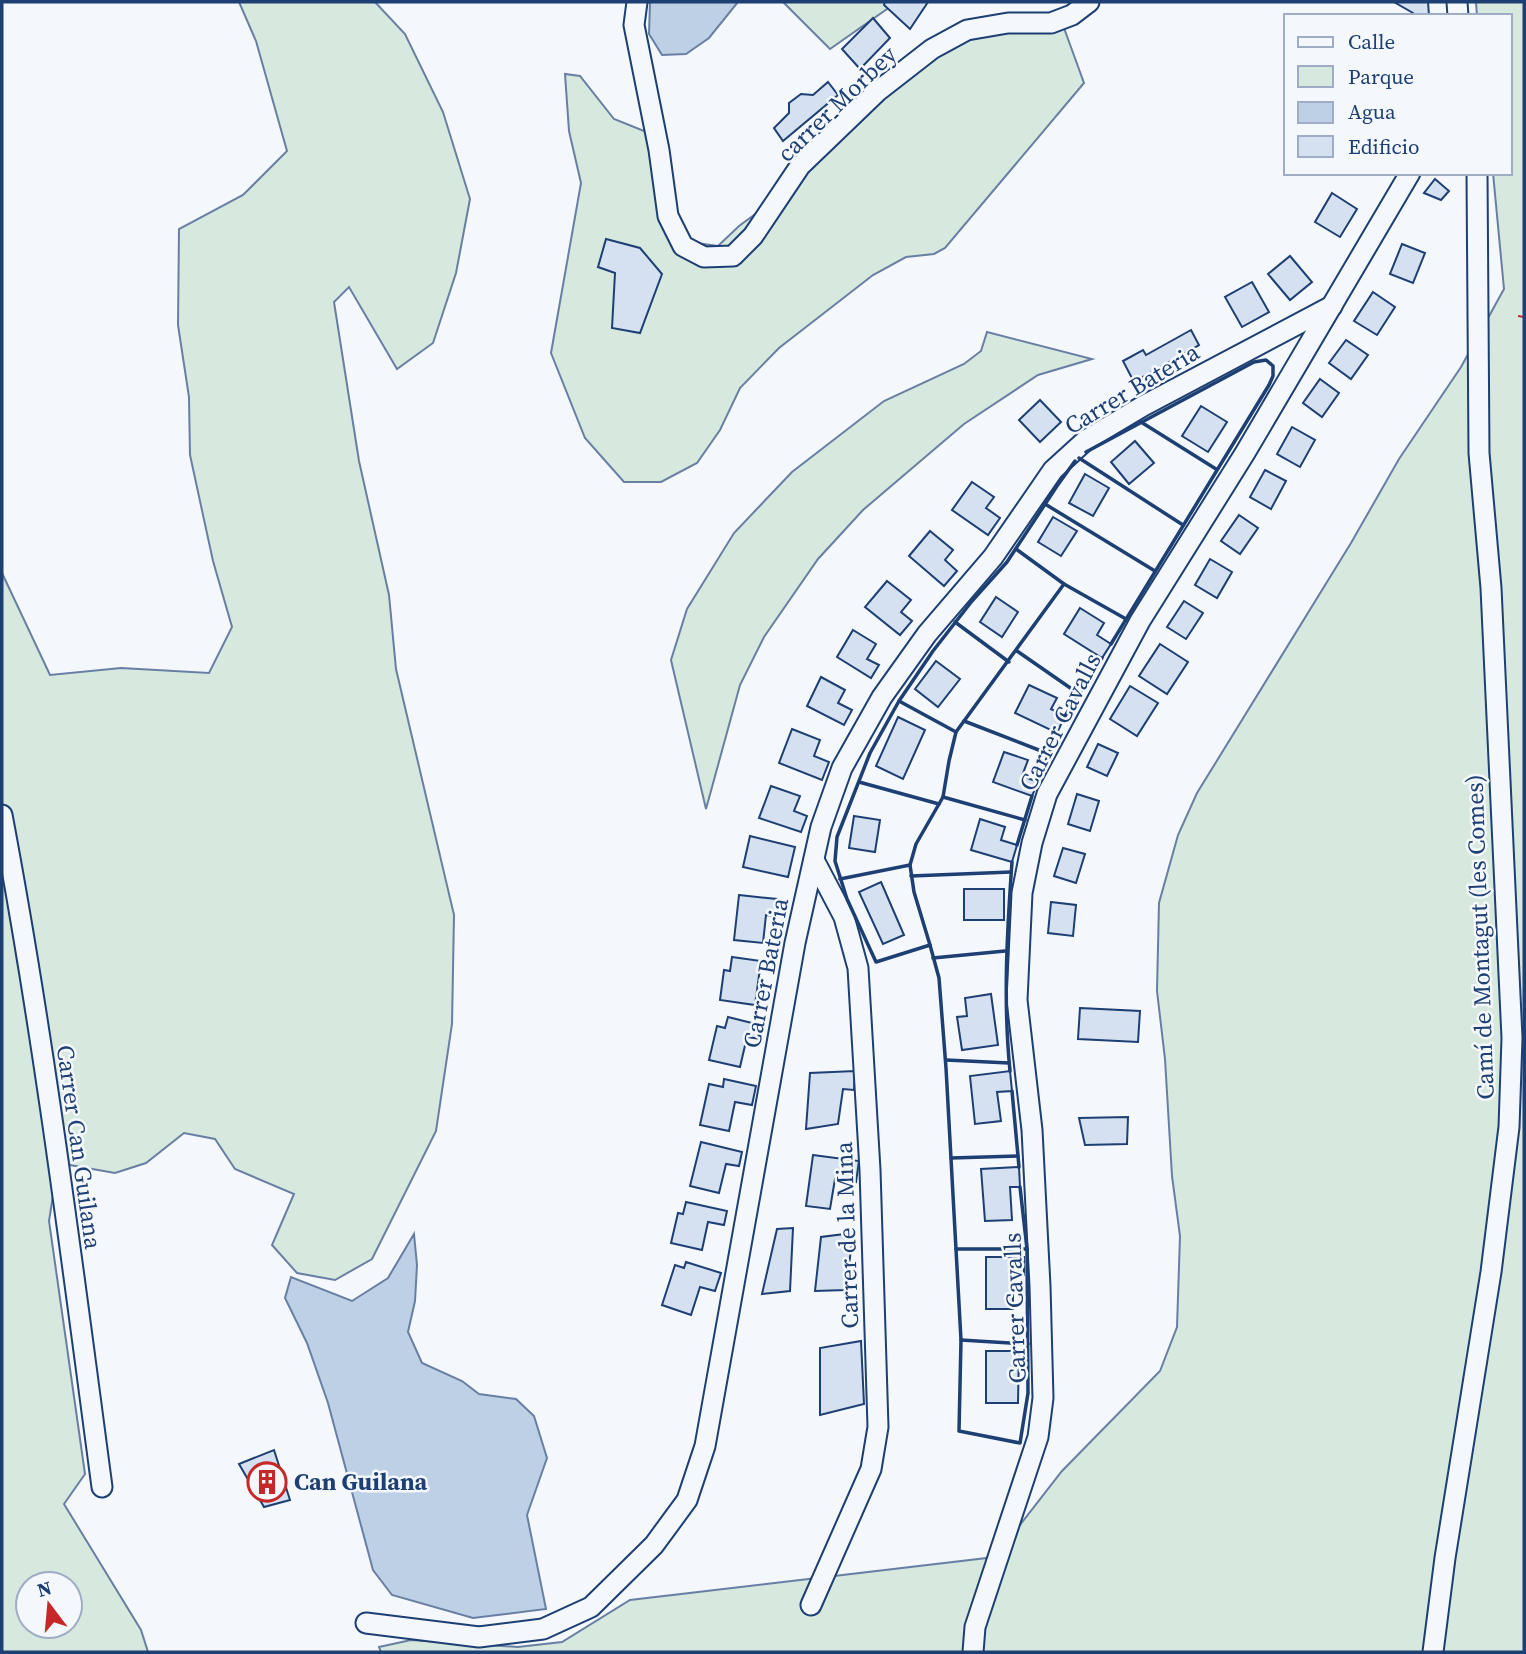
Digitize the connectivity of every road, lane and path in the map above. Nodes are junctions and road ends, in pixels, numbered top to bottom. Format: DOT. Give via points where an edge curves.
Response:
graph roads {
  1 [pos="637,2"];
  2 [pos="1089,2"];
  3 [pos="1409,175"];
  4 [pos="1477,175"];
  5 [pos="1332,306"];
  6 [pos="2,815"];
  7 [pos="814,860"];
  8 [pos="102,1487"];
  9 [pos="811,1605"];
  10 [pos="366,1623"];
  11 [pos="973,1652"];
  12 [pos="1433,1652"];
  1 -- 2 [label="street, carrer Morbey" via="634,25 668,216 683,246 704,257 733,256 753,236 800,166 878,91 932,49 967,30 1008,23 1051,23"];
  3 -- 5 [label="street, Carrer Cavalls"];
  4 -- 12 [label="street, Camí de Montagut (les Comes)" via="1479,453 1491,589 1512,1038 1508,1127 1491,1272"];
  5 -- 7 [label="street, Carrer Bateria" via="1132,412 1086,440 1052,470 993,557 927,634 882,698 842,768"];
  5 -- 11 [label="street, Carrer Cavalls" via="1140,621 1047,794 1032,843 1022,893 1017,1007 1032,1130 1042,1398 1038,1437 975,1627"];
  6 -- 8 [label="street, Carrer Can Guilana" via="58,1163"];
  7 -- 9 [label="street, Carrer de la Mina" via="844,917 858,968 878,1427 871,1469"];
  7 -- 10 [label="street, Carrer Bateria" via="794,943 705,1446 687,1500 654,1545 591,1607 542,1629 479,1637"];
}
